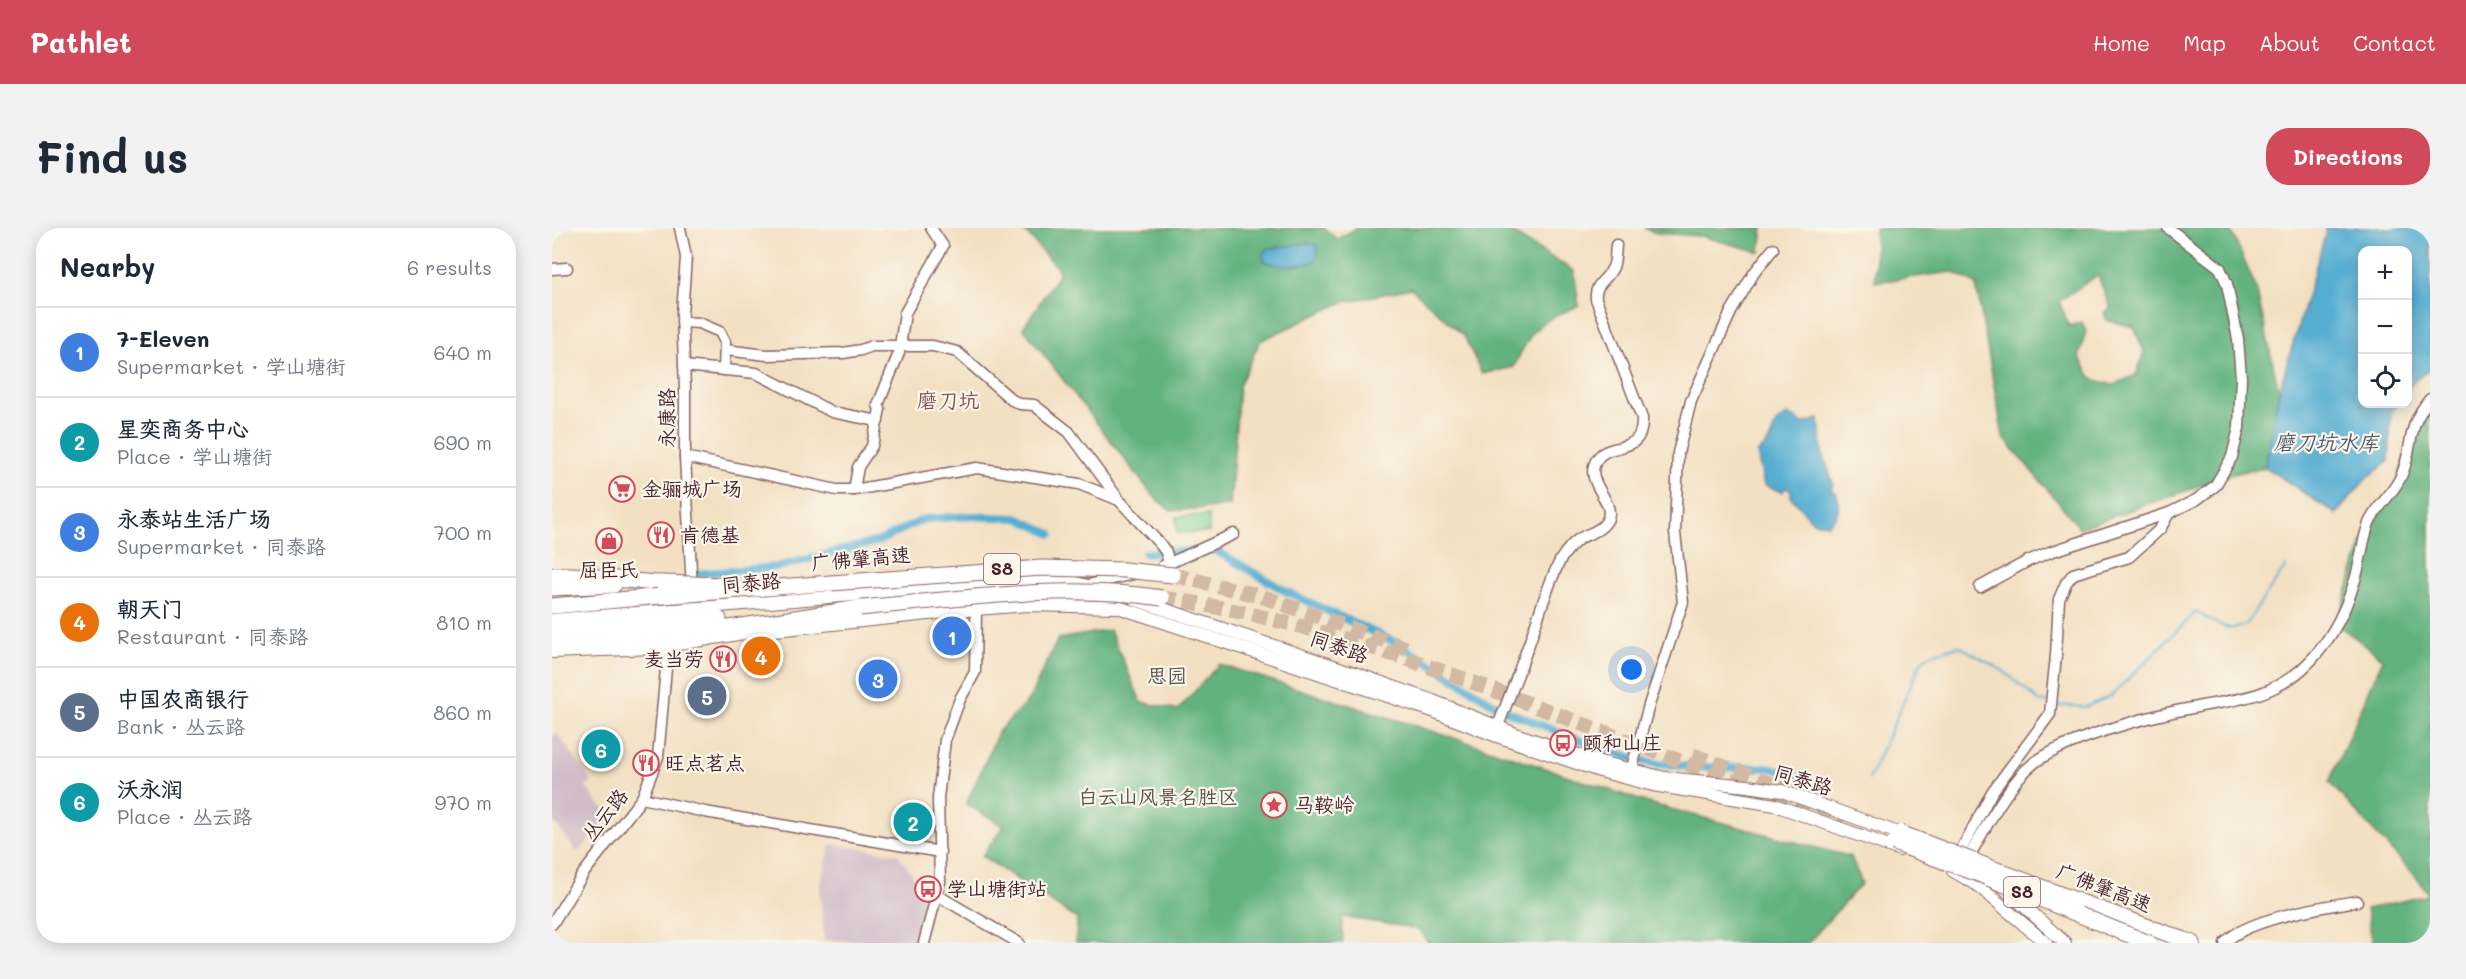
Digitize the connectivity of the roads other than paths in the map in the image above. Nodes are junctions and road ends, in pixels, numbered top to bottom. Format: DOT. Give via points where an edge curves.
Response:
graph roads {
  1 [pos="680,228"];
  2 [pos="931,228"];
  3 [pos="2168,228"];
  4 [pos="1616,245"];
  5 [pos="1773,249"];
  6 [pos="567,268"];
  7 [pos="552,269"];
  8 [pos="682,322"];
  9 [pos="901,346"];
  10 [pos="725,350"];
  11 [pos="684,366"];
  12 [pos="724,370"];
  13 [pos="2430,399"];
  14 [pos="878,420"];
  15 [pos="685,457"];
  16 [pos="854,490"];
  17 [pos="1120,501"];
  18 [pos="2169,513"];
  19 [pos="1228,536"];
  20 [pos="1171,570"];
  21 [pos="552,575"];
  22 [pos="662,583"];
  23 [pos="1089,585"];
  24 [pos="1980,587"];
  25 [pos="552,588"];
  26 [pos="753,589"];
  27 [pos="1126,596"];
  28 [pos="1162,598"];
  29 [pos="552,606"];
  30 [pos="1118,607"];
  31 [pos="693,608"];
  32 [pos="860,608"];
  33 [pos="1085,608"];
  34 [pos="976,609"];
  35 [pos="897,616"];
  36 [pos="552,619"];
  37 [pos="552,633"];
  38 [pos="552,644"];
  39 [pos="668,646"];
  40 [pos="578,651"];
  41 [pos="552,652"];
  42 [pos="552,658"];
  43 [pos="1498,726"];
  44 [pos="1631,771"];
  45 [pos="642,798"];
  46 [pos="940,852"];
  47 [pos="1962,858"];
  48 [pos="937,895"];
  49 [pos="2357,901"];
  50 [pos="552,924"];
  51 [pos="924,943"];
  52 [pos="1019,943"];
  53 [pos="2046,943"];
  54 [pos="2065,943"];
  55 [pos="2149,943"];
  56 [pos="2193,943"];
  57 [pos="2225,943"];
  1 -- 8 [label="street, 永康路" via="686,256"];
  2 -- 9 [label="street" via="943,246 905,313"];
  3 -- 18 [label="street" via="2223,272 2238,339 2241,401 2232,457 2216,486"];
  4 -- 43 [label="street" via="1612,270 1598,285 1596,299 1642,418 1642,429 1630,445 1600,454 1596,460 1595,480 1609,509 1607,522 1578,539 1562,557 1547,588"];
  5 -- 44 [label="street" via="1731,312 1691,401 1678,453 1675,533 1683,602"];
  6 -- 7 [label="street"];
  8 -- 10 [label="street" via="699,323 720,332"];
  8 -- 11 [label="street, 永康路"];
  9 -- 10 [label="street" via="872,345 843,353 767,355"];
  9 -- 14 [label="street" via="878,405"];
  9 -- 17 [label="street" via="933,346 957,352 1012,400 1034,405 1069,432"];
  10 -- 12 [label="street"];
  11 -- 12 [label="street"];
  11 -- 15 [label="street, 永康路"];
  12 -- 14 [label="street" via="756,373 832,412"];
  13 -- 47 [label="street" via="2418,413 2395,489 2371,519 2355,579 2337,624 2302,669 2276,687 2241,700 2163,714 2065,747 2033,763"];
  14 -- 16 [label="street" via="872,446 858,466"];
  15 -- 16 [label="street"];
  15 -- 31 [label="street, 永康路"];
  16 -- 17 [label="street" via="977,468 1079,484"];
  17 -- 20 [label="street" via="1163,548"];
  18 -- 24 [label="street" via="2050,552"];
  18 -- 47 [label="street" via="2160,529 2129,557 2073,574 2066,583 2059,599 2050,714 1992,792"];
  19 -- 20 [label="street" via="1186,556"];
  20 -- 23 [label="street"];
  20 -- 26 [label="highway, 广佛肇高速 / S8, bridge" via="1042,568"];
  21 -- 22 [label="highway" via="595,575"];
  22 -- 25 [label="highway"];
  22 -- 26 [label="highway, bridge"];
  23 -- 27 [label="main road, 同泰路"];
  23 -- 31 [label="main road, 同泰路" via="1036,581"];
  23 -- 33 [label="main road" via="1091,600"];
  26 -- 29 [label="highway, 广佛肇高速 / S8, bridge"];
  27 -- 30 [label="street"];
  27 -- 43 [label="main road, 同泰路"];
  28 -- 32 [label="highway, S8, bridge" via="1121,592 1053,592"];
  30 -- 33 [label="main road, 同泰路"];
  30 -- 35 [label="street" via="1080,595 1032,593 939,602"];
  30 -- 53 [label="main road, 同泰路" via="1600,771 1653,785 1764,803 1821,821 1960,874"];
  31 -- 36 [label="main road, 同泰路"];
  32 -- 37 [label="highway, S8"];
  32 -- 38 [label="highway" via="723,629"];
  33 -- 34 [label="main road, 同泰路" via="1027,605"];
  34 -- 35 [label="main road, 同泰路"];
  34 -- 46 [label="street" via="975,672 945,740 938,798"];
  35 -- 39 [label="main road, 同泰路"];
  39 -- 40 [label="main road, 同泰路"];
  39 -- 45 [label="street, 丛云路" via="658,757"];
  40 -- 41 [label="main road"];
  40 -- 42 [label="street, 同泰路"];
  43 -- 44 [label="main road, 同泰路"];
  44 -- 47 [label="main road, 同泰路" via="1782,791"];
  45 -- 46 [label="street"];
  45 -- 50 [label="street, 丛云路" via="580,879"];
  46 -- 48 [label="street"];
  47 -- 54 [label="main road, 同泰路" via="1986,872"];
  48 -- 51 [label="street"];
  48 -- 52 [label="street"];
  49 -- 57 [label="street" via="2264,922 2231,936"];
  55 -- 56 [label="highway, 广佛肇高速 / S8, bridge" via="1897,838"];
}
